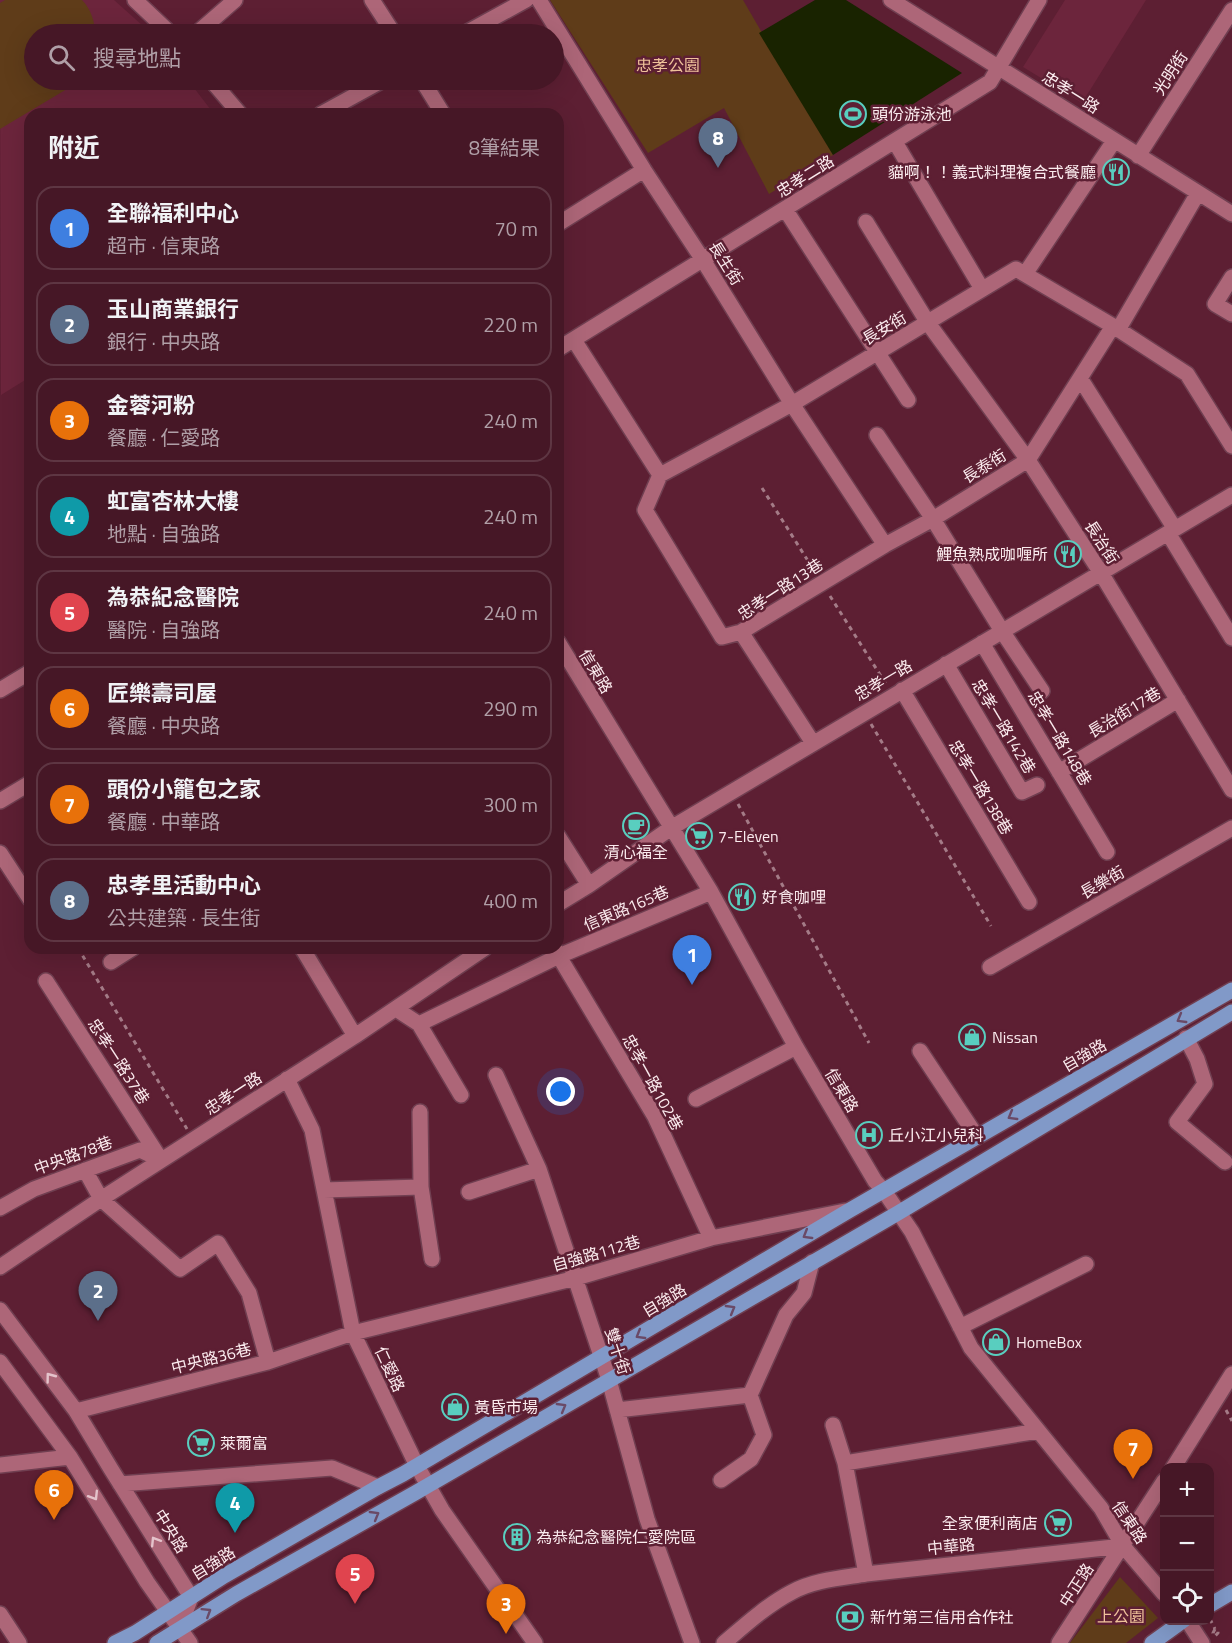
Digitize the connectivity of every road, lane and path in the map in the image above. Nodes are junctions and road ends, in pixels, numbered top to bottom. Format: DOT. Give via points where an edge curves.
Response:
graph roads {
  1 [pos="135,0"];
  2 [pos="235,0"];
  3 [pos="372,0"];
  4 [pos="539,0"];
  5 [pos="891,0"];
  6 [pos="1039,0"];
  7 [pos="521,1"];
  8 [pos="1232,10"];
  9 [pos="160,24"];
  10 [pos="207,24"];
  11 [pos="388,24"];
  12 [pos="481,24"];
  13 [pos="554,24"];
  14 [pos="564,40"];
  15 [pos="999,68"];
  16 [pos="220,90"];
  17 [pos="365,90"];
  18 [pos="428,90"];
  19 [pos="235,108"];
  20 [pos="332,108"];
  21 [pos="439,108"];
  22 [pos="1114,141"];
  23 [pos="895,142"];
  24 [pos="1138,156"];
  25 [pos="644,170"];
  26 [pos="1198,193"];
  27 [pos="785,209"];
  28 [pos="1232,214"];
  29 [pos="564,221"];
  30 [pos="866,222"];
  31 [pos="703,260"];
  32 [pos="1025,274"];
  33 [pos="1232,277"];
  34 [pos="982,289"];
  35 [pos="1232,314"];
  36 [pos="928,323"];
  37 [pos="1116,328"];
  38 [pos="574,339"];
  39 [pos="564,345"];
  40 [pos="878,353"];
  41 [pos="1080,378"];
  42 [pos="908,400"];
  43 [pos="792,404"];
  44 [pos="876,435"];
  45 [pos="1232,446"];
  46 [pos="1028,460"];
  47 [pos="660,475"];
  48 [pos="1232,495"];
  49 [pos="933,519"];
  50 [pos="1172,531"];
  51 [pos="885,545"];
  52 [pos="1101,573"];
  53 [pos="1002,631"];
  54 [pos="741,632"];
  55 [pos="1232,638"];
  56 [pos="982,643"];
  57 [pos="564,652"];
  58 [pos="946,664"];
  59 [pos="24,676"];
  60 [pos="0,690"];
  61 [pos="902,690"];
  62 [pos="1042,691"];
  63 [pos="1178,700"];
  64 [pos="864,713"];
  65 [pos="813,743"];
  66 [pos="1059,772"];
  67 [pos="1037,785"];
  68 [pos="24,787"];
  69 [pos="1232,790"];
  70 [pos="731,792"];
  71 [pos="0,801"];
  72 [pos="671,828"];
  73 [pos="1232,828"];
  74 [pos="564,845"];
  75 [pos="1107,852"];
  76 [pos="0,853"];
  77 [pos="589,885"];
  78 [pos="24,889"];
  79 [pos="711,892"];
  80 [pos="564,900"];
  81 [pos="1029,902"];
  82 [pos="991,926"];
  83 [pos="564,949"];
  84 [pos="82,954"];
  85 [pos="124,954"];
  86 [pos="306,954"];
  87 [pos="476,954"];
  88 [pos="552,954"];
  89 [pos="557,954"];
  90 [pos="111,962"];
  91 [pos="990,967"];
  92 [pos="46,981"];
  93 [pos="1232,990"];
  94 [pos="396,1009"];
  95 [pos="1232,1012"];
  96 [pos="419,1024"];
  97 [pos="355,1036"];
  98 [pos="1186,1038"];
  99 [pos="869,1043"];
  100 [pos="796,1047"];
  101 [pos="920,1051"];
  102 [pos="496,1075"];
  103 [pos="287,1079"];
  104 [pos="461,1095"];
  105 [pos="696,1099"];
  106 [pos="420,1112"];
  107 [pos="977,1137"];
  108 [pos="194,1140"];
  109 [pos="161,1160"];
  110 [pos="1225,1162"];
  111 [pos="539,1169"];
  112 [pos="85,1170"];
  113 [pos="421,1187"];
  114 [pos="324,1190"];
  115 [pos="884,1191"];
  116 [pos="469,1192"];
  117 [pos="101,1199"];
  118 [pos="0,1208"];
  119 [pos="850,1210"];
  120 [pos="898,1213"];
  121 [pos="711,1238"];
  122 [pos="432,1259"];
  123 [pos="812,1262"];
  124 [pos="1086,1264"];
  125 [pos="0,1267"];
  126 [pos="576,1278"];
  127 [pos="0,1310"];
  128 [pos="960,1327"];
  129 [pos="354,1333"];
  130 [pos="601,1358"];
  131 [pos="0,1362"];
  132 [pos="268,1362"];
  133 [pos="1232,1374"];
  134 [pos="609,1380"];
  135 [pos="750,1395"];
  136 [pos="617,1410"];
  137 [pos="76,1411"];
  138 [pos="833,1425"];
  139 [pos="1038,1431"];
  140 [pos="70,1456"];
  141 [pos="845,1463"];
  142 [pos="1176,1463"];
  143 [pos="0,1465"];
  144 [pos="417,1466"];
  145 [pos="721,1480"];
  146 [pos="120,1485"];
  147 [pos="429,1485"];
  148 [pos="378,1486"];
  149 [pos="1160,1487"];
  150 [pos="1123,1546"];
  151 [pos="866,1574"];
  152 [pos="1160,1589"];
  153 [pos="1232,1592"];
  154 [pos="191,1597"];
  155 [pos="1214,1602"];
  156 [pos="167,1612"];
  157 [pos="0,1614"];
  158 [pos="1178,1625"];
  159 [pos="1189,1625"];
  160 [pos="1213,1625"];
  161 [pos="179,1629"];
  162 [pos="1216,1629"];
  163 [pos="19,1643"];
  164 [pos="116,1643"];
  165 [pos="157,1643"];
  166 [pos="190,1643"];
  167 [pos="535,1643"];
  168 [pos="692,1643"];
  169 [pos="724,1643"];
  170 [pos="1059,1643"];
  171 [pos="1152,1643"];
  172 [pos="1202,1643"];
  1 -- 9 [label="street"];
  2 -- 10 [label="street"];
  3 -- 11 [label="street"];
  4 -- 13 [label="street, 長生街"];
  5 -- 15 [label="street, 忠孝一路"];
  6 -- 15 [label="street, 忠孝二路"];
  7 -- 12 [label="street"];
  8 -- 24 [label="street, 光明街"];
  14 -- 25 [label="street, 長生街"];
  15 -- 22 [label="street, 忠孝一路"];
  15 -- 23 [label="street, 忠孝二路" via="990,82"];
  16 -- 19 [label="street"];
  17 -- 20 [label="street"];
  18 -- 21 [label="street"];
  22 -- 24 [label="street, 忠孝一路"];
  22 -- 32 [label="street"];
  23 -- 27 [label="street, 忠孝二路"];
  23 -- 34 [label="street"];
  24 -- 26 [label="street, 忠孝一路"];
  25 -- 29 [label="street"];
  25 -- 31 [label="street, 長生街"];
  26 -- 28 [label="street, 忠孝一路"];
  26 -- 37 [label="street, 長泰街"];
  27 -- 31 [label="street, 忠孝二路"];
  27 -- 40 [label="street"];
  30 -- 36 [label="street, 長治街"];
  31 -- 38 [label="street, 忠孝二路"];
  31 -- 43 [label="street, 長生街"];
  32 -- 34 [label="street, 長安街" via="1016,269"];
  32 -- 37 [label="street"];
  33 -- 35 [label="street" via="1215,304"];
  34 -- 36 [label="street, 長安街"];
  36 -- 40 [label="street, 長安街"];
  36 -- 46 [label="street, 長治街"];
  37 -- 41 [label="street, 長泰街"];
  37 -- 45 [label="street" via="1187,374"];
  38 -- 39 [label="street, 忠孝二路"];
  38 -- 47 [label="street"];
  40 -- 42 [label="street"];
  40 -- 43 [label="street, 長安街"];
  41 -- 46 [label="street, 長泰街"];
  41 -- 50 [label="street"];
  43 -- 47 [label="street, 長安街"];
  43 -- 51 [label="street, 長生街"];
  44 -- 49 [label="street"];
  46 -- 49 [label="street, 長泰街"];
  46 -- 52 [label="street, 長治街"];
  47 -- 54 [label="street" via="645,510 722,638"];
  48 -- 50 [label="street, 忠孝一路"];
  49 -- 51 [label="street, 長泰街"];
  49 -- 53 [label="street"];
  50 -- 52 [label="street, 忠孝一路"];
  50 -- 55 [label="street"];
  51 -- 54 [label="street, 忠孝一路13巷"];
  52 -- 53 [label="street, 忠孝一路"];
  52 -- 63 [label="street, 長治街"];
  53 -- 56 [label="street, 忠孝一路"];
  53 -- 62 [label="street"];
  54 -- 65 [label="street, 忠孝一路13巷"];
  56 -- 58 [label="street, 忠孝一路"];
  56 -- 66 [label="street, 忠孝一路148巷"];
  57 -- 72 [label="street, 信東路"];
  58 -- 61 [label="street, 忠孝一路"];
  58 -- 67 [label="street, 忠孝一路142巷" via="1022,792"];
  59 -- 60 [label="street"];
  61 -- 64 [label="street, 忠孝一路"];
  61 -- 81 [label="street, 忠孝一路138巷"];
  63 -- 66 [label="street, 長治街17巷"];
  63 -- 69 [label="street, 長治街"];
  64 -- 65 [label="street, 忠孝一路"];
  64 -- 82 [label="path"];
  65 -- 70 [label="street, 忠孝一路"];
  66 -- 75 [label="street, 忠孝一路148巷"];
  68 -- 71 [label="street"];
  70 -- 72 [label="street, 忠孝一路"];
  70 -- 99 [label="path"];
  72 -- 77 [label="street, 忠孝一路"];
  72 -- 79 [label="street, 信東路"];
  73 -- 91 [label="street, 長樂街"];
  74 -- 77 [label="street"];
  76 -- 78 [label="street"];
  77 -- 80 [label="street, 忠孝一路"];
  79 -- 83 [label="street, 信東路165巷"];
  79 -- 100 [label="street, 信東路"];
  84 -- 108 [label="path"];
  85 -- 90 [label="street"];
  86 -- 97 [label="street"];
  87 -- 94 [label="street, 忠孝一路"];
  88 -- 96 [label="street, 信東路165巷"];
  89 -- 121 [label="street, 忠孝一路102巷" via="655,1116"];
  92 -- 109 [label="street, 忠孝一路37巷"];
  93 -- 107 [label="main road, 自強路, one-way"];
  94 -- 96 [label="street"];
  94 -- 97 [label="street, 忠孝一路"];
  95 -- 98 [label="main road"];
  96 -- 104 [label="street"];
  97 -- 103 [label="street, 忠孝一路"];
  98 -- 110 [label="street" via="1205,1084 1177,1122"];
  98 -- 120 [label="main road"];
  100 -- 105 [label="street"];
  100 -- 115 [label="street, 信東路"];
  101 -- 107 [label="street"];
  102 -- 111 [label="street, 雙十街"];
  103 -- 108 [label="street, 忠孝一路"];
  103 -- 114 [label="street, 仁愛路" via="312,1130"];
  106 -- 113 [label="street"];
  107 -- 115 [label="main road, 自強路"];
  108 -- 109 [label="street, 忠孝一路"];
  109 -- 112 [label="street, 中央路78巷" via="140,1150"];
  109 -- 117 [label="street, 忠孝一路"];
  111 -- 116 [label="street"];
  111 -- 126 [label="street, 雙十街"];
  112 -- 117 [label="street"];
  112 -- 118 [label="street, 中央路78巷" via="34,1189"];
  113 -- 114 [label="street"];
  113 -- 122 [label="street"];
  114 -- 129 [label="street, 仁愛路"];
  115 -- 119 [label="main road, 自強路"];
  115 -- 120 [label="street, 信東路"];
  117 -- 125 [label="street, 忠孝一路"];
  117 -- 132 [label="street" via="180,1269 218,1242 249,1293"];
  119 -- 121 [label="street, 自強路112巷"];
  119 -- 130 [label="main road, 自強路, one-way"];
  120 -- 123 [label="main road"];
  120 -- 128 [label="street, 信東路" via="912,1232"];
  121 -- 126 [label="street, 自強路112巷"];
  134 -- 123 [label="main road, one-way"];
  123 -- 135 [label="street" via="804,1293 786,1315"];
  124 -- 128 [label="street"];
  126 -- 129 [label="street, 自強路112巷"];
  126 -- 130 [label="street, 雙十街"];
  137 -- 127 [label="street, 中央路, one-way"];
  128 -- 139 [label="street, 信東路" via="971,1348"];
  129 -- 132 [label="street, 中央路36巷"];
  129 -- 144 [label="street, 仁愛路"];
  130 -- 134 [label="street, 雙十街"];
  130 -- 144 [label="main road, 自強路"];
  131 -- 140 [label="street"];
  132 -- 137 [label="street, 中央路36巷"];
  133 -- 142 [label="street"];
  134 -- 136 [label="street, 雙十街"];
  147 -- 134 [label="main road, one-way"];
  135 -- 136 [label="street"];
  135 -- 145 [label="street" via="764,1436 751,1459"];
  136 -- 168 [label="street, 雙十街" via="647,1519"];
  137 -- 146 [label="street, 中央路"];
  138 -- 141 [label="street"];
  139 -- 141 [label="street"];
  139 -- 150 [label="street, 信東路" via="1101,1508"];
  140 -- 143 [label="street"];
  140 -- 156 [label="street, one-way"];
  141 -- 151 [label="street"];
  144 -- 147 [label="street, 仁愛路"];
  144 -- 148 [label="main road, 自強路"];
  146 -- 148 [label="street" via="332,1468"];
  154 -- 146 [label="street, 中央路, one-way"];
  161 -- 147 [label="main road, one-way"];
  147 -- 167 [label="street, 仁愛路" via="442,1510"];
  148 -- 154 [label="main road, 自強路"];
  149 -- 150 [label="street"];
  150 -- 151 [label="street, 中華路"];
  150 -- 152 [label="street, 信東路"];
  150 -- 170 [label="street, 中正路"];
  151 -- 169 [label="street, 中華路" via="825,1580 793,1591"];
  153 -- 155 [label="main road"];
  154 -- 156 [label="main road, 自強路"];
  154 -- 161 [label="street"];
  156 -- 161 [label="street"];
  156 -- 164 [label="main road, 自強路"];
  157 -- 163 [label="street"];
  158 -- 171 [label="main road"];
  159 -- 172 [label="street"];
  160 -- 162 [label="path, bridge"];
  161 -- 165 [label="main road"];
  161 -- 166 [label="street"];
}
